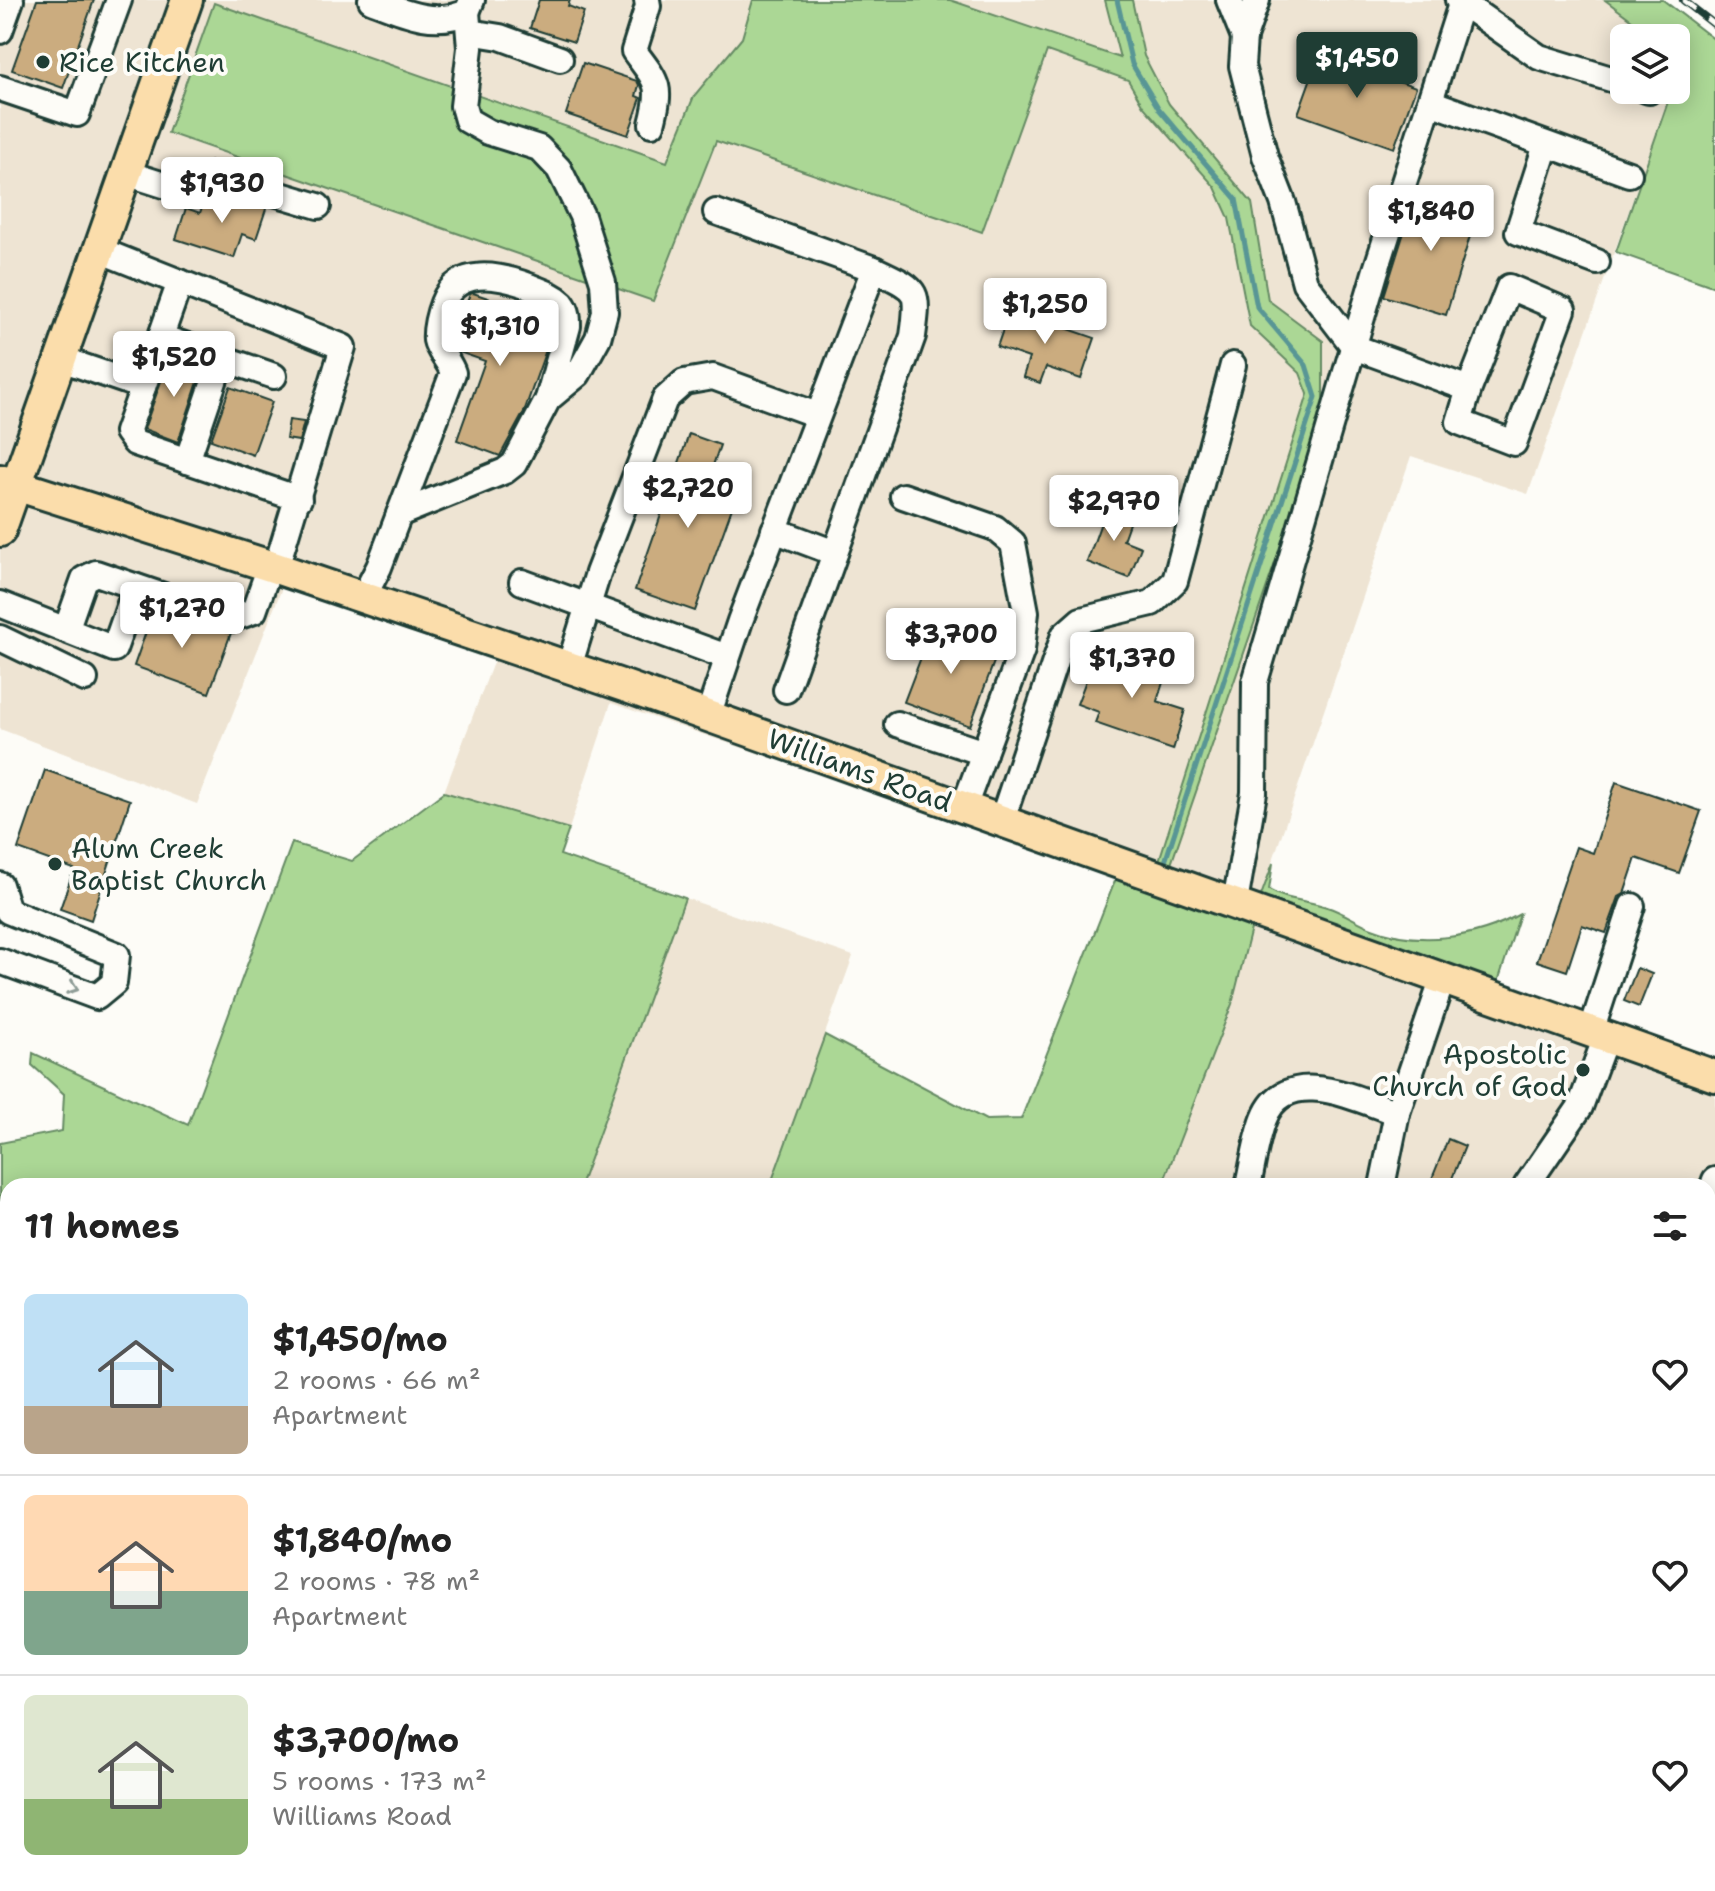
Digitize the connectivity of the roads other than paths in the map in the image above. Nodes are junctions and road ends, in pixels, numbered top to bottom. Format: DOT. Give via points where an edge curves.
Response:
graph roads {
  1 [pos="11,0"];
  2 [pos="119,0"];
  3 [pos="187,0"];
  4 [pos="371,0"];
  5 [pos="647,0"];
  6 [pos="1229,0"];
  7 [pos="1257,0"];
  8 [pos="1459,2"];
  9 [pos="469,15"];
  10 [pos="0,31"];
  11 [pos="1244,37"];
  12 [pos="560,59"];
  13 [pos="1610,79"];
  14 [pos="0,88"];
  15 [pos="1430,102"];
  16 [pos="652,124"];
  17 [pos="1546,145"];
  18 [pos="126,173"];
  19 [pos="1629,174"];
  20 [pos="318,206"];
  21 [pos="716,212"];
  22 [pos="99,250"];
  23 [pos="1597,262"];
  24 [pos="874,269"];
  25 [pos="180,282"];
  26 [pos="161,337"];
  27 [pos="1354,347"];
  28 [pos="222,358"];
  29 [pos="61,359"];
  30 [pos="1233,365"];
  31 [pos="274,376"];
  32 [pos="143,387"];
  33 [pos="1469,389"];
  34 [pos="548,399"];
  35 [pos="817,415"];
  36 [pos="187,461"];
  37 [pos="8,482"];
  38 [pos="903,496"];
  39 [pos="299,499"];
  40 [pos="399,514"];
  41 [pos="774,530"];
  42 [pos="0,531"];
  43 [pos="835,553"];
  44 [pos="273,567"];
  45 [pos="522,582"];
  46 [pos="136,587"];
  47 [pos="363,598"];
  48 [pos="0,604"];
  49 [pos="589,606"];
  50 [pos="66,630"];
  51 [pos="0,638"];
  52 [pos="727,657"];
  53 [pos="569,667"];
  54 [pos="85,679"];
  55 [pos="786,690"];
  56 [pos="708,716"];
  57 [pos="897,724"];
  58 [pos="984,753"];
  59 [pos="964,807"];
  60 [pos="1002,820"];
  61 [pos="0,885"];
  62 [pos="1235,903"];
  63 [pos="1632,906"];
  64 [pos="0,961"];
  65 [pos="1443,978"];
  66 [pos="1599,1035"];
  67 [pos="1715,1076"];
  68 [pos="1397,1113"];
  69 [pos="1250,1178"];
  70 [pos="1384,1178"];
  71 [pos="1531,1178"];
  1 -- 10 [label="lane"];
  2 -- 14 [label="lane" via="77,114"];
  3 -- 18 [label="main road"];
  4 -- 9 [label="lane" via="424,19"];
  5 -- 16 [label="lane" via="634,51 655,79 659,97"];
  6 -- 11 [label="lane"];
  7 -- 11 [label="lane"];
  8 -- 13 [label="lane" via="1539,57"];
  8 -- 15 [label="lane"];
  9 -- 12 [label="lane" via="500,37"];
  9 -- 34 [label="lane" via="463,106 467,120 539,148 559,169 582,216 603,282 605,312 598,338 578,374"];
  11 -- 27 [label="lane" via="1242,66 1254,118 1305,283"];
  15 -- 17 [label="lane"];
  15 -- 27 [label="lane"];
  17 -- 19 [label="lane"];
  17 -- 23 [label="lane" via="1518,232"];
  18 -- 20 [label="lane" via="186,192 214,175"];
  18 -- 22 [label="main road"];
  21 -- 24 [label="lane"];
  22 -- 25 [label="lane"];
  22 -- 29 [label="main road"];
  24 -- 35 [label="lane"];
  24 -- 43 [label="lane" via="909,286 918,303 913,336"];
  25 -- 26 [label="lane"];
  25 -- 39 [label="lane" via="343,347"];
  26 -- 28 [label="lane"];
  26 -- 32 [label="lane"];
  27 -- 33 [label="lane"];
  27 -- 62 [label="lane" via="1255,682 1254,793"];
  28 -- 31 [label="lane"];
  28 -- 36 [label="lane"];
  29 -- 32 [label="lane"];
  29 -- 37 [label="main road"];
  30 -- 60 [label="lane" via="1175,581 1152,603 1081,620 1064,635"];
  32 -- 36 [label="lane" via="127,432 135,443"];
  33 -- 33 [label="lane" via="1509,287 1563,310 1514,443 1459,422"];
  34 -- 40 [label="lane" via="514,464 505,471"];
  34 -- 40 [label="lane" via="568,326 564,305 542,291 487,276 457,283 439,312 436,342 453,373"];
  35 -- 41 [label="lane"];
  35 -- 49 [label="lane" via="713,377 684,382 665,399"];
  36 -- 39 [label="lane"];
  37 -- 42 [label="main road"];
  37 -- 44 [label="main road, Williams Road"];
  38 -- 58 [label="lane" via="995,528 1013,543 1026,612 1022,650"];
  39 -- 44 [label="lane"];
  40 -- 47 [label="lane"];
  41 -- 43 [label="lane"];
  41 -- 52 [label="lane"];
  43 -- 55 [label="lane"];
  44 -- 46 [label="lane" via="254,611 231,619"];
  44 -- 47 [label="main road, Williams Road"];
  45 -- 49 [label="lane"];
  46 -- 50 [label="lane" via="96,573 84,579"];
  46 -- 50 [label="lane" via="114,649"];
  47 -- 53 [label="main road, Williams Road"];
  48 -- 50 [label="lane"];
  49 -- 52 [label="lane"];
  49 -- 53 [label="lane"];
  51 -- 54 [label="lane"];
  52 -- 56 [label="lane"];
  53 -- 56 [label="main road, Williams Road"];
  56 -- 59 [label="main road, Williams Road"];
  57 -- 58 [label="lane"];
  58 -- 59 [label="lane"];
  59 -- 60 [label="main road, Williams Road"];
  60 -- 62 [label="main road, Williams Road"];
  64 -- 61 [label="lane, one-way" via="97,997 114,983 117,955 8,911"];
  62 -- 65 [label="main road, Williams Road"];
  63 -- 66 [label="lane"];
  65 -- 66 [label="main road, Williams Road"];
  65 -- 68 [label="lane"];
  66 -- 67 [label="main road, Williams Road"];
  66 -- 71 [label="lane" via="1580,1107"];
  68 -- 69 [label="lane" via="1330,1090 1297,1088 1274,1102 1265,1117"];
  68 -- 70 [label="lane"];
}
